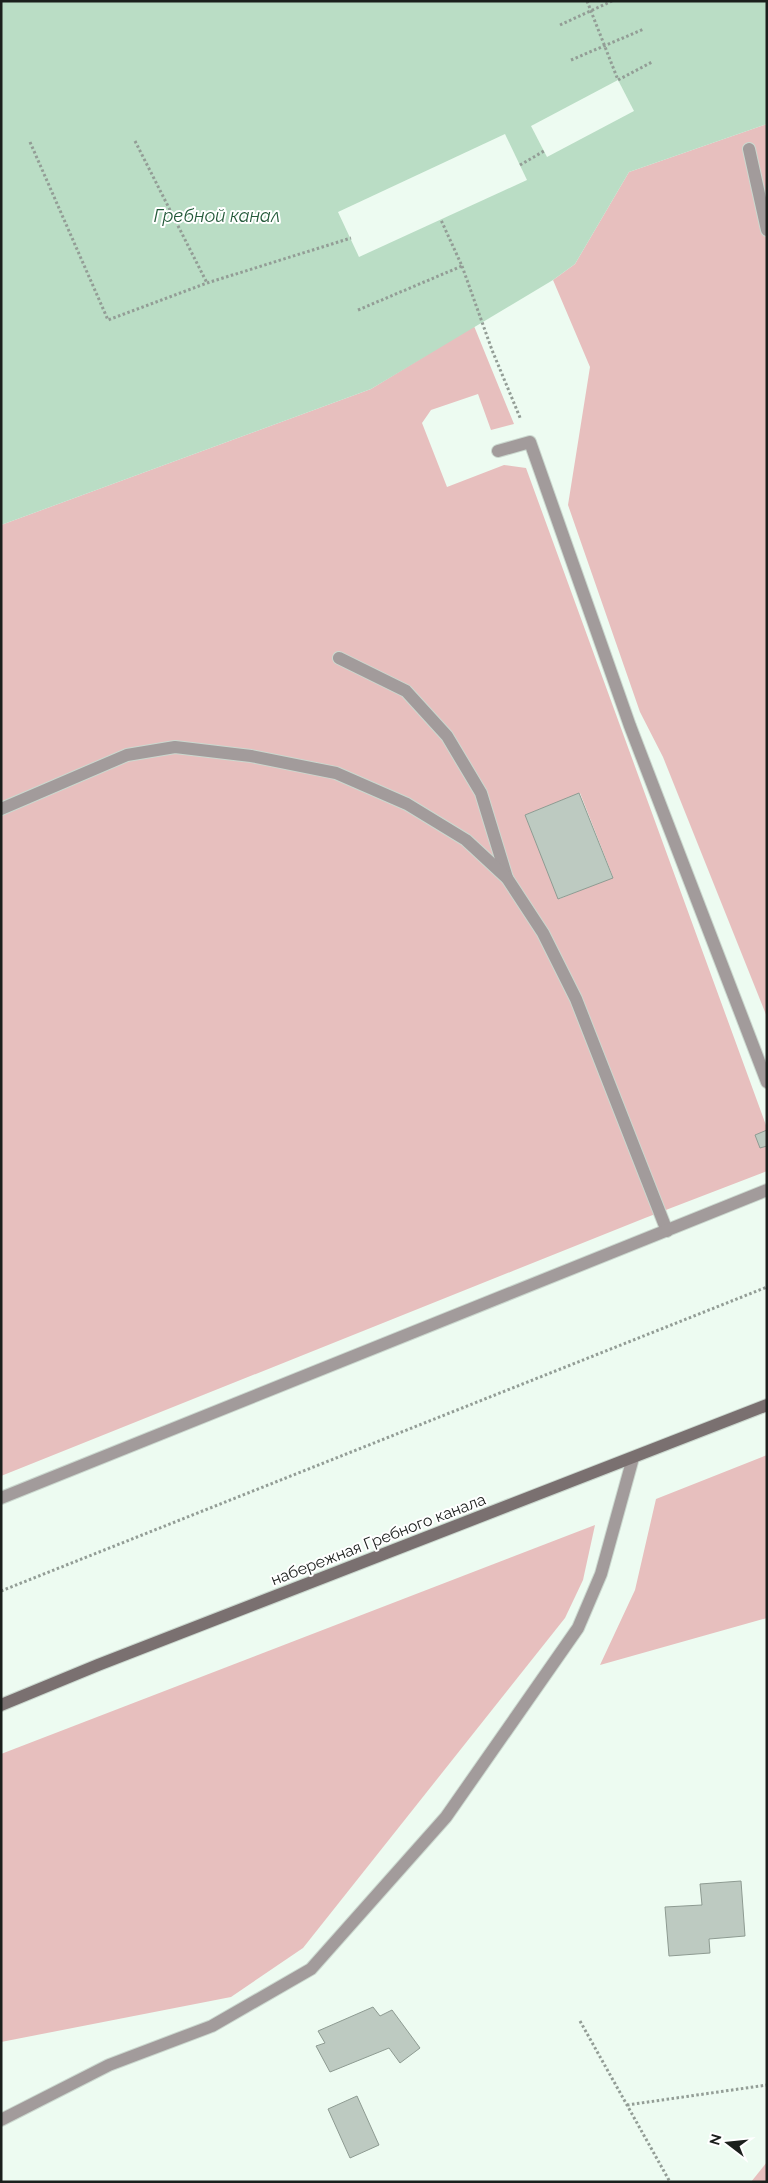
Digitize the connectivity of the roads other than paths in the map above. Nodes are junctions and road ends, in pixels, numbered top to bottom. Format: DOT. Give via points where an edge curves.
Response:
graph roads {
  1 [pos="749,149"];
  2 [pos="767,230"];
  3 [pos="498,451"];
  4 [pos="339,658"];
  5 [pos="1,809"];
  6 [pos="507,878"];
  7 [pos="767,1082"];
  8 [pos="767,1190"];
  9 [pos="667,1231"];
  10 [pos="767,1405"];
  11 [pos="633,1458"];
  12 [pos="1,1498"];
  13 [pos="1,1705"];
  14 [pos="1,2120"];
  1 -- 2 [label="lane"];
  3 -- 7 [label="lane" via="530,442 630,726"];
  4 -- 6 [label="lane" via="406,691 447,736 481,793"];
  5 -- 6 [label="lane" via="127,756 175,747 251,756 336,773 407,804 466,840"];
  6 -- 9 [label="lane" via="543,933 576,999"];
  8 -- 9 [label="lane"];
  9 -- 12 [label="lane"];
  10 -- 11 [label="street, набережная Гребного канала"];
  11 -- 13 [label="street, набережная Гребного канала"];
  11 -- 14 [label="lane" via="601,1574 578,1628 446,1817 311,1969 212,2026 109,2065"];
}
